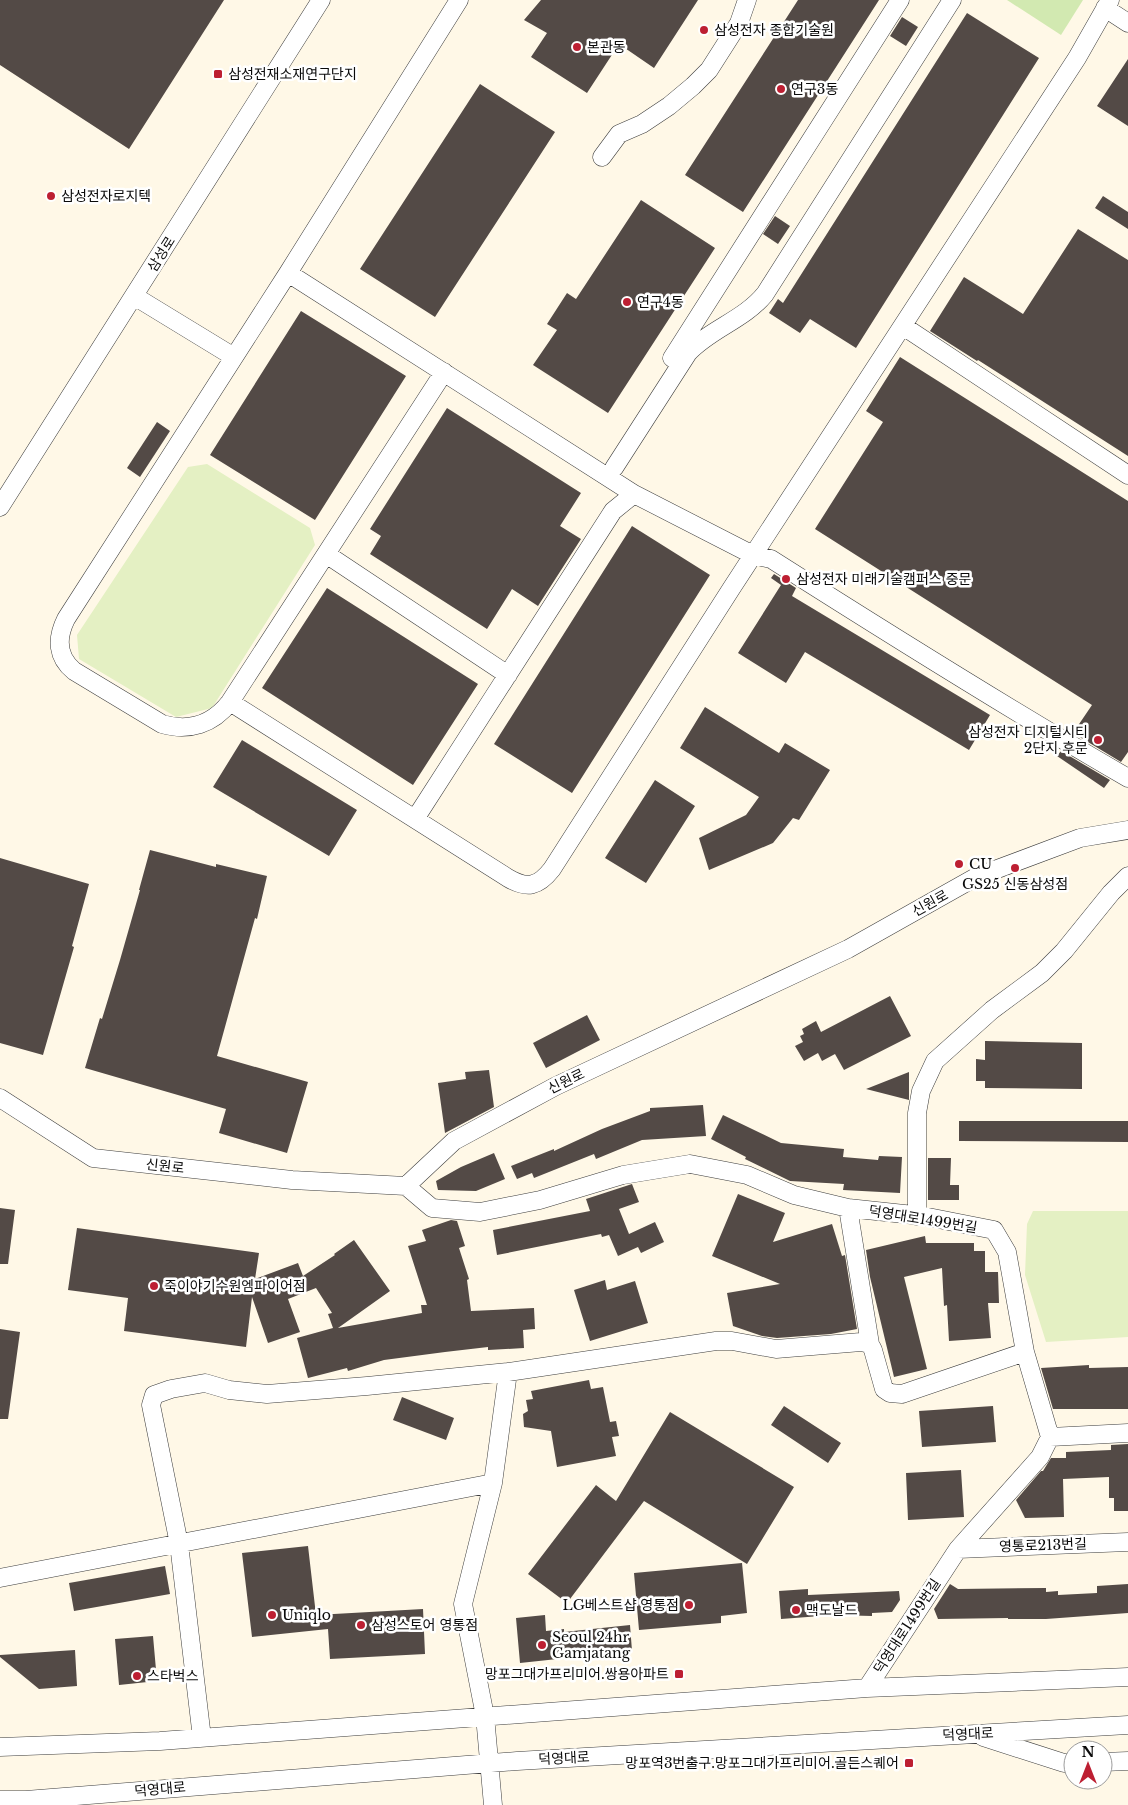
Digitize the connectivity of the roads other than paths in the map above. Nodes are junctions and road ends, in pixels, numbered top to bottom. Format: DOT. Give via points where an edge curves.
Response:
graph roads {
  1 [pos="321,0"];
  2 [pos="460,0"];
  3 [pos="747,0"];
  4 [pos="900,0"];
  5 [pos="952,0"];
  6 [pos="1107,4"];
  7 [pos="1128,23"];
  8 [pos="602,157"];
  9 [pos="288,273"];
  10 [pos="134,296"];
  11 [pos="903,326"];
  12 [pos="234,357"];
  13 [pos="444,372"];
  14 [pos="1128,475"];
  15 [pos="634,494"];
  16 [pos="0,507"];
  17 [pos="326,554"];
  18 [pos="753,555"];
  19 [pos="508,675"];
  20 [pos="230,702"];
  21 [pos="1128,778"];
  22 [pos="415,819"];
  23 [pos="1128,830"];
  24 [pos="1128,876"];
  25 [pos="0,1098"];
  26 [pos="406,1186"];
  27 [pos="848,1208"];
  28 [pos="917,1216"];
  29 [pos="870,1344"];
  30 [pos="1025,1352"];
  31 [pos="508,1372"];
  32 [pos="1128,1433"];
  33 [pos="1050,1437"];
  34 [pos="492,1483"];
  35 [pos="1128,1542"];
  36 [pos="179,1544"];
  37 [pos="958,1549"];
  38 [pos="0,1578"];
  39 [pos="1128,1677"];
  40 [pos="867,1688"];
  41 [pos="485,1716"];
  42 [pos="1128,1725"];
  43 [pos="973,1734"];
  44 [pos="202,1738"];
  45 [pos="0,1747"];
  46 [pos="1113,1762"];
  47 [pos="1128,1762"];
  48 [pos="489,1763"];
  49 [pos="1063,1763"];
  50 [pos="0,1800"];
  51 [pos="22,1802"];
  52 [pos="493,1805"];
  1 -- 10 [label="street, 삼성로"];
  2 -- 9 [label="street"];
  3 -- 8 [label="street" via="739,23 709,70 669,106 642,124 619,134"];
  4 -- 5 [label="street" via="610,465 694,346 746,312 765,294"];
  6 -- 7 [label="street"];
  6 -- 11 [label="street" via="1077,58"];
  9 -- 12 [label="street"];
  9 -- 13 [label="street"];
  10 -- 12 [label="street"];
  10 -- 16 [label="street, 삼성로"];
  11 -- 14 [label="street"];
  11 -- 18 [label="street"];
  12 -- 20 [label="street" via="66,619 58,644 65,662 74,671 162,724 183,728 202,725"];
  13 -- 15 [label="street"];
  13 -- 17 [label="street"];
  15 -- 18 [label="street"];
  15 -- 19 [label="street" via="613,512"];
  17 -- 19 [label="street"];
  17 -- 20 [label="street"];
  18 -- 21 [label="street" via="771,559 930,660"];
  18 -- 22 [label="street" via="552,869 541,881 528,885 514,882"];
  19 -- 22 [label="street"];
  20 -- 22 [label="street"];
  23 -- 26 [label="street, 신원로" via="1080,838 976,876 848,949 547,1090 454,1141"];
  24 -- 28 [label="street" via="1042,974 992,1010 935,1060 921,1091 917,1113"];
  25 -- 26 [label="street, 신원로" via="93,1158 292,1180"];
  26 -- 27 [label="street, 덕영대로1499번길" via="432,1208 480,1212 540,1200 623,1175 690,1164 747,1175 794,1195"];
  27 -- 28 [label="street, 덕영대로1499번길"];
  27 -- 29 [label="street"];
  28 -- 30 [label="street, 덕영대로1499번길" via="994,1230 1008,1252"];
  29 -- 30 [label="street" via="884,1390 902,1394"];
  29 -- 31 [label="street" via="776,1349 716,1341"];
  30 -- 33 [label="street, 덕영대로1499번길"];
  31 -- 34 [label="street"];
  31 -- 36 [label="street" via="267,1394 228,1390 205,1383 154,1395 151,1405"];
  32 -- 33 [label="street"];
  33 -- 37 [label="street, 덕영대로1499번길" via="1040,1457"];
  34 -- 36 [label="street"];
  34 -- 41 [label="street" via="463,1604"];
  35 -- 37 [label="street, 영통로213번길"];
  36 -- 38 [label="street"];
  36 -- 44 [label="street"];
  37 -- 40 [label="street, 덕영대로1499번길"];
  39 -- 40 [label="street"];
  40 -- 41 [label="street"];
  41 -- 44 [label="street"];
  41 -- 48 [label="street"];
  42 -- 43 [label="street, 덕영대로"];
  43 -- 48 [label="street, 덕영대로"];
  43 -- 49 [label="street"];
  44 -- 45 [label="street"];
  46 -- 47 [label="street"];
  48 -- 51 [label="street, 덕영대로"];
  48 -- 52 [label="street"];
  50 -- 51 [label="street, 덕영대로"];
}
